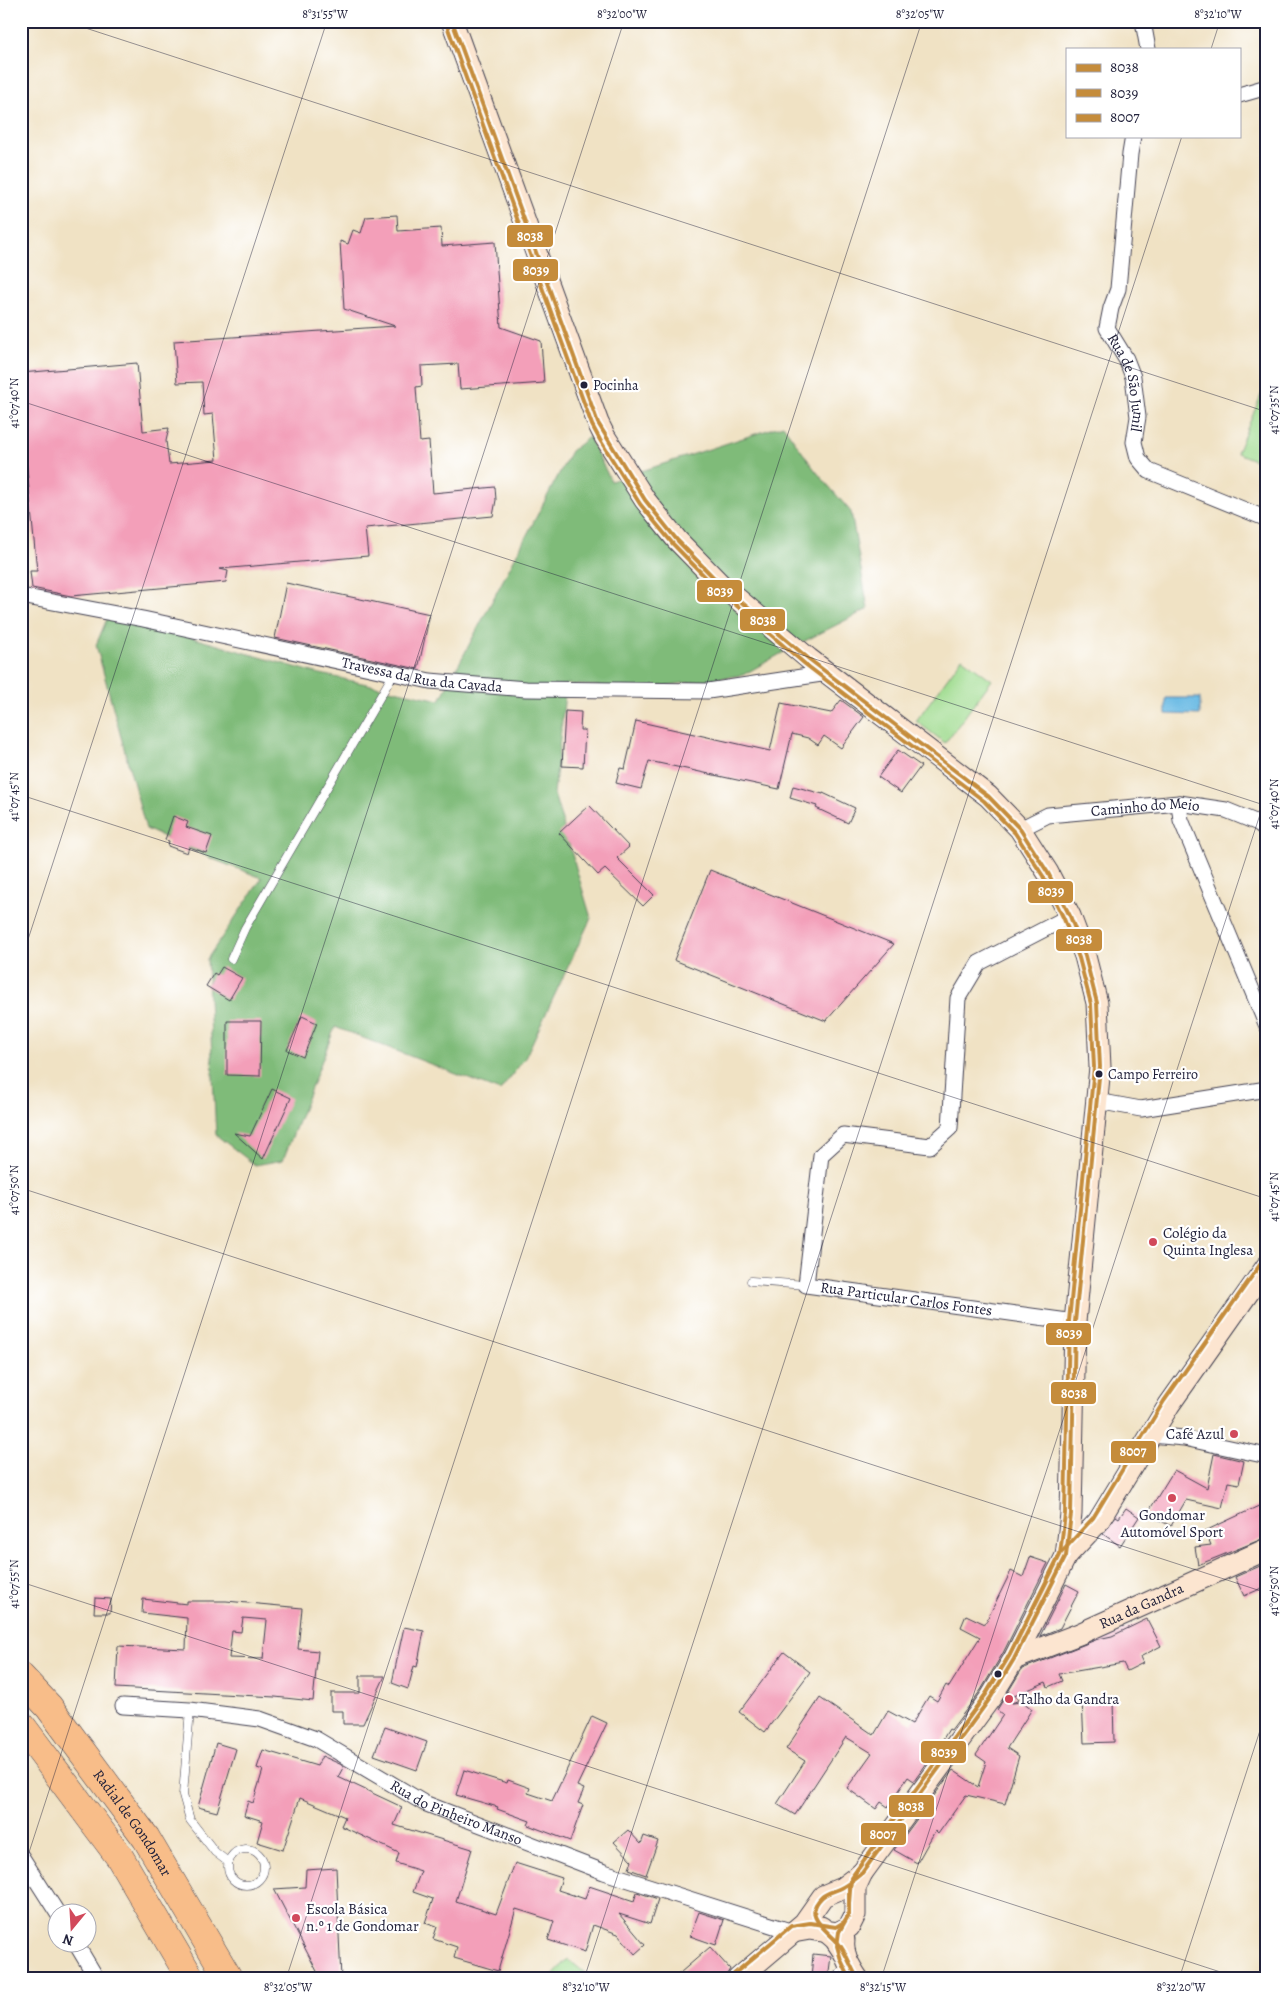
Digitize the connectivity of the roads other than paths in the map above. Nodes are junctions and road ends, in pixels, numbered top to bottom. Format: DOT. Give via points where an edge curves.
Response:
graph roads {
  1 [pos="452,21"];
  2 [pos="1144,27"];
  3 [pos="1148,48"];
  4 [pos="1267,87"];
  5 [pos="1240,95"];
  6 [pos="1133,138"];
  7 [pos="1267,519"];
  8 [pos="21,596"];
  9 [pos="394,674"];
  10 [pos="828,674"];
  11 [pos="1179,803"];
  12 [pos="1020,829"];
  13 [pos="1267,830"];
  14 [pos="1070,916"];
  15 [pos="232,959"];
  16 [pos="1267,1026"];
  17 [pos="1267,1089"];
  18 [pos="1097,1101"];
  19 [pos="1267,1266"];
  20 [pos="751,1280"];
  21 [pos="806,1285"];
  22 [pos="1075,1322"];
  23 [pos="1151,1435"];
  24 [pos="1267,1456"];
  25 [pos="1267,1549"];
  26 [pos="1066,1556"];
  27 [pos="1014,1659"];
  28 [pos="21,1677"];
  29 [pos="123,1706"];
  30 [pos="190,1710"];
  31 [pos="21,1725"];
  32 [pos="21,1856"];
  33 [pos="228,1862"];
  34 [pos="862,1873"];
  35 [pos="823,1897"];
  36 [pos="50,1902"];
  37 [pos="852,1916"];
  38 [pos="825,1930"];
  39 [pos="793,1932"];
  40 [pos="81,1952"];
  41 [pos="848,1970"];
  42 [pos="97,1979"];
  43 [pos="191,1979"];
  44 [pos="229,1979"];
  45 [pos="738,1979"];
  1 -- 10 [label="street" via="605,437 645,500 677,540 721,585"];
  2 -- 3 [label="street"];
  4 -- 5 [label="street"];
  6 -- 7 [label="street, Rua de São Jumil" via="1118,290 1110,308 1107,328 1126,359 1132,377 1138,418 1134,442 1138,458 1149,471"];
  8 -- 9 [label="street, Travessa da Rua da Cavada" via="153,621"];
  9 -- 10 [label="street, Travessa da Rua da Cavada" via="430,681 526,688 708,692"];
  9 -- 15 [label="lane" via="245,928"];
  10 -- 12 [label="street" via="988,796"];
  11 -- 12 [label="street, Caminho do Meio" via="1048,816"];
  11 -- 13 [label="street, Caminho do Meio" via="1226,810"];
  11 -- 16 [label="street" via="1181,820"];
  12 -- 14 [label="street"];
  14 -- 18 [label="street" via="1097,1003 1100,1067"];
  14 -- 21 [label="street, Rua Particular Carlos Fontes" via="979,963 958,998 950,1128 930,1146 843,1135 821,1155"];
  17 -- 18 [label="street" via="1141,1109"];
  18 -- 22 [label="street"];
  19 -- 23 [label="street"];
  20 -- 21 [label="lane"];
  21 -- 22 [label="street, Rua Particular Carlos Fontes"];
  22 -- 26 [label="street" via="1071,1514"];
  23 -- 24 [label="street" via="1184,1438"];
  23 -- 26 [label="street" via="1098,1522"];
  25 -- 27 [label="street, Rua da Gandra" via="1079,1634"];
  26 -- 27 [label="street"];
  27 -- 34 [label="street" via="991,1697"];
  28 -- 44 [label="highway, Radial de Gondomar" via="49,1706 146,1838"];
  29 -- 30 [label="street, Rua do Pinheiro Manso"];
  30 -- 33 [label="lane" via="183,1795 190,1820 215,1852"];
  30 -- 39 [label="street, Rua do Pinheiro Manso" via="260,1719 308,1736 424,1802 604,1872"];
  31 -- 43 [label="highway, Radial de Gondomar" via="119,1856"];
  32 -- 36 [label="street"];
  33 -- 33 [label="lane" via="228,1872 243,1886 258,1881 265,1867 262,1857 254,1850 234,1853"];
  34 -- 35 [label="street"];
  34 -- 37 [label="street" via="854,1888"];
  35 -- 37 [label="street" via="842,1893 852,1902"];
  35 -- 38 [label="street" via="814,1913"];
  35 -- 39 [label="street"];
  37 -- 38 [label="street" via="843,1931"];
  37 -- 41 [label="street" via="844,1940"];
  38 -- 39 [label="street"];
  38 -- 41 [label="street" via="835,1939"];
  39 -- 45 [label="street"];
  40 -- 42 [label="street"];
}
